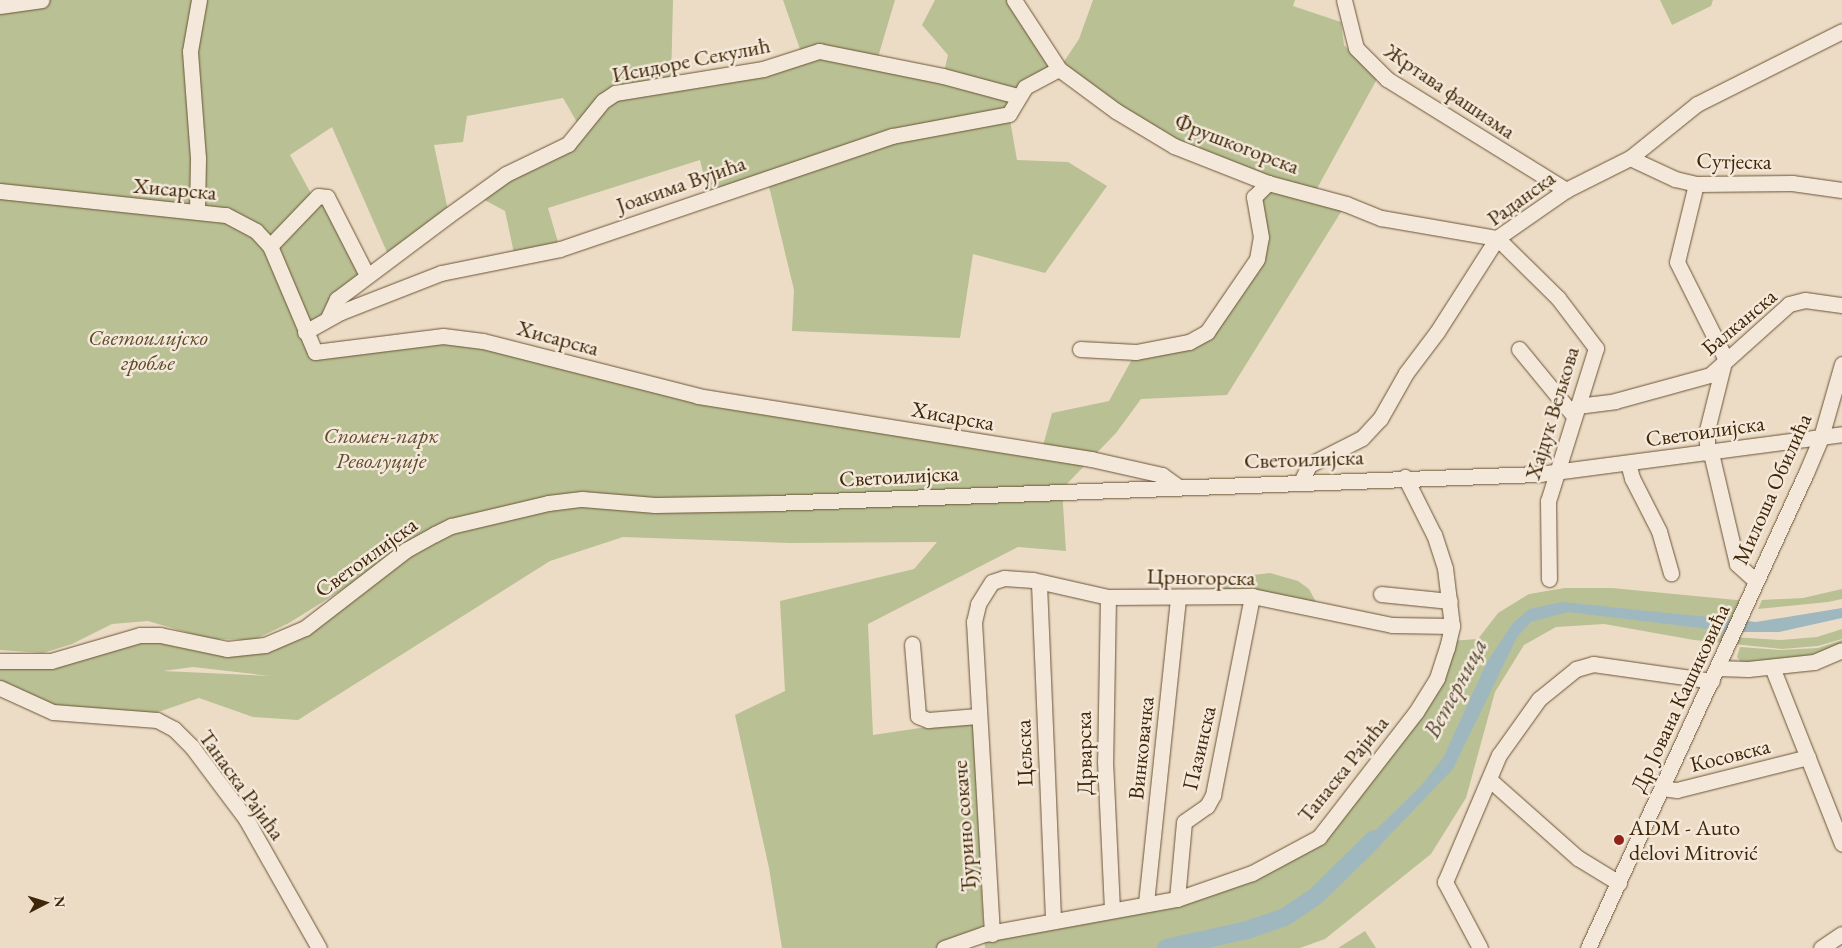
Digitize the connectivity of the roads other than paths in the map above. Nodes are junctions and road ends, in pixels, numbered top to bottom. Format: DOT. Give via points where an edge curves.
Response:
graph roads {
  1 [pos="42,0"];
  2 [pos="199,0"];
  3 [pos="1014,0"];
  4 [pos="1344,0"];
  5 [pos="0,6"];
  6 [pos="1842,31"];
  7 [pos="1059,69"];
  8 [pos="1017,96"];
  9 [pos="1630,158"];
  10 [pos="1268,183"];
  11 [pos="1696,184"];
  12 [pos="1566,190"];
  13 [pos="1842,190"];
  14 [pos="0,191"];
  15 [pos="197,211"];
  16 [pos="1497,238"];
  17 [pos="270,246"];
  18 [pos="367,275"];
  19 [pos="1842,305"];
  20 [pos="328,318"];
  21 [pos="305,332"];
  22 [pos="1080,349"];
  23 [pos="1519,349"];
  24 [pos="1725,364"];
  25 [pos="1842,364"];
  26 [pos="1576,411"];
  27 [pos="1842,434"];
  28 [pos="1822,437"];
  29 [pos="1709,453"];
  30 [pos="1628,463"];
  31 [pos="1556,472"];
  32 [pos="1405,477"];
  33 [pos="1302,480"];
  34 [pos="1177,486"];
  35 [pos="1671,574"];
  36 [pos="1549,579"];
  37 [pos="1755,580"];
  38 [pos="1039,584"];
  39 [pos="1381,594"];
  40 [pos="1252,596"];
  41 [pos="1108,597"];
  42 [pos="1178,597"];
  43 [pos="1450,601"];
  44 [pos="1748,601"];
  45 [pos="1452,626"];
  46 [pos="912,644"];
  47 [pos="1842,650"];
  48 [pos="0,661"];
  49 [pos="1772,667"];
  50 [pos="1714,674"];
  51 [pos="0,688"];
  52 [pos="978,716"];
  53 [pos="1808,757"];
  54 [pos="1490,780"];
  55 [pos="1662,788"];
  56 [pos="1842,844"];
  57 [pos="1619,883"];
  58 [pos="1176,899"];
  59 [pos="1146,903"];
  60 [pos="1112,908"];
  61 [pos="1053,920"];
  62 [pos="992,934"];
  63 [pos="1842,934"];
  64 [pos="319,948"];
  65 [pos="944,948"];
  66 [pos="1480,948"];
  67 [pos="1588,948"];
  68 [pos="1821,948"];
  1 -- 5 [label="street"];
  2 -- 15 [label="street" via="190,52 198,158"];
  3 -- 7 [label="street, Фрушкогорска"];
  4 -- 12 [label="street, Жртава фашизма" via="1356,48 1387,79"];
  6 -- 9 [label="street, Раданска" via="1697,104"];
  7 -- 8 [label="street, Јоакима Вујића" via="1025,86"];
  7 -- 10 [label="street, Фрушкогорска" via="1116,111 1174,146"];
  8 -- 18 [label="street, Исидоре Секулић" via="943,76 818,51 763,69 615,93 603,102 568,144 506,174"];
  8 -- 20 [label="street, Јоакима Вујића" via="1009,114 892,136 560,249 441,273"];
  9 -- 11 [label="street, Сутјеска" via="1675,179"];
  9 -- 12 [label="street, Раданска"];
  10 -- 16 [label="street, Фрушкогорска" via="1346,204 1408,226"];
  10 -- 22 [label="street" via="1254,197 1262,238 1257,259 1207,332 1189,342 1136,352"];
  11 -- 13 [label="street, Сутјеска" via="1792,183"];
  11 -- 24 [label="street" via="1677,262 1721,346"];
  12 -- 16 [label="street, Раданска"];
  14 -- 15 [label="street, Хисарска" via="91,203"];
  15 -- 17 [label="street, Хисарска" via="226,215 256,232"];
  16 -- 26 [label="street, Хајдук Вељкова" via="1558,298 1595,343 1596,353"];
  16 -- 33 [label="street, Раданска" via="1438,332 1406,372 1380,419 1362,438 1309,465"];
  17 -- 18 [label="street" via="314,199 327,197"];
  17 -- 21 [label="street, Хисарска"];
  18 -- 20 [label="street, Исидоре Секулић" via="337,299"];
  19 -- 24 [label="street, Балканска" via="1805,300 1789,304"];
  20 -- 21 [label="street, Јоакима Вујића"];
  21 -- 34 [label="street, Хисарска" via="315,352 443,336 482,341 698,396 1091,459 1162,476"];
  23 -- 26 [label="street"];
  24 -- 26 [label="street, Балканска" via="1710,375"];
  24 -- 29 [label="street" via="1707,430"];
  25 -- 28 [label="street, Милоша Обилића"];
  26 -- 31 [label="street, Хајдук Вељкова"];
  27 -- 28 [label="street, Светоилијска"];
  28 -- 29 [label="street, Светоилијска"];
  28 -- 37 [label="street, Милоша Обилића"];
  29 -- 30 [label="street, Светоилијска"];
  29 -- 37 [label="street" via="1737,564"];
  30 -- 31 [label="street, Светоилијска"];
  30 -- 35 [label="street" via="1632,478 1659,531"];
  31 -- 32 [label="street, Светоилијска"];
  31 -- 36 [label="street, Хајдук Вељкова" via="1548,501"];
  32 -- 33 [label="street, Светоилијска"];
  32 -- 43 [label="street, Танаска Рајића" via="1441,553"];
  33 -- 34 [label="street, Светоилијска"];
  34 -- 48 [label="street, Светоилијска" via="773,503 655,505 582,499 548,503 451,526 435,534 406,550 305,628 265,646 227,649 160,635 140,635 51,661"];
  37 -- 44 [label="street, Милоша Обилића"];
  38 -- 41 [label="street, Црногорска"];
  38 -- 52 [label="street, Ђурино сокаче" via="1033,580 997,579 978,604 974,622"];
  38 -- 61 [label="street, Цељска"];
  39 -- 43 [label="street"];
  40 -- 42 [label="street, Црногорска"];
  40 -- 45 [label="street, Црногорска" via="1392,624"];
  40 -- 58 [label="street, Пазинска" via="1213,795 1207,806 1184,822"];
  41 -- 42 [label="street, Црногорска"];
  41 -- 60 [label="street, Дрварска" via="1105,745"];
  42 -- 59 [label="street, Винковачка"];
  43 -- 45 [label="street, Танаска Рајића"];
  44 -- 50 [label="street, Др Јована Кашиковића"];
  45 -- 58 [label="street, Танаска Рајића" via="1437,678 1416,712 1319,836 1252,873"];
  46 -- 52 [label="street" via="918,716 928,720"];
  47 -- 49 [label="street" via="1814,662"];
  49 -- 50 [label="street"];
  49 -- 53 [label="street"];
  50 -- 54 [label="street" via="1609,664 1576,668 1539,700 1498,755"];
  50 -- 55 [label="street, Др Јована Кашиковића"];
  51 -- 64 [label="street, Танаска Рајића" via="53,712 157,720 174,729 192,747 246,819"];
  52 -- 62 [label="street, Ђурино сокаче"];
  53 -- 55 [label="street, Косовска" via="1677,790"];
  53 -- 56 [label="street"];
  54 -- 57 [label="street" via="1578,858"];
  54 -- 66 [label="street" via="1445,886"];
  55 -- 57 [label="street, Др Јована Кашиковића"];
  57 -- 67 [label="street, Др Јована Кашиковића"];
  58 -- 59 [label="street, Танаска Рајића"];
  59 -- 60 [label="street, Танаска Рајића"];
  60 -- 61 [label="street, Танаска Рајића"];
  61 -- 62 [label="street, Танаска Рајића"];
  62 -- 65 [label="street, Танаска Рајића"];
  63 -- 68 [label="street"];
}
